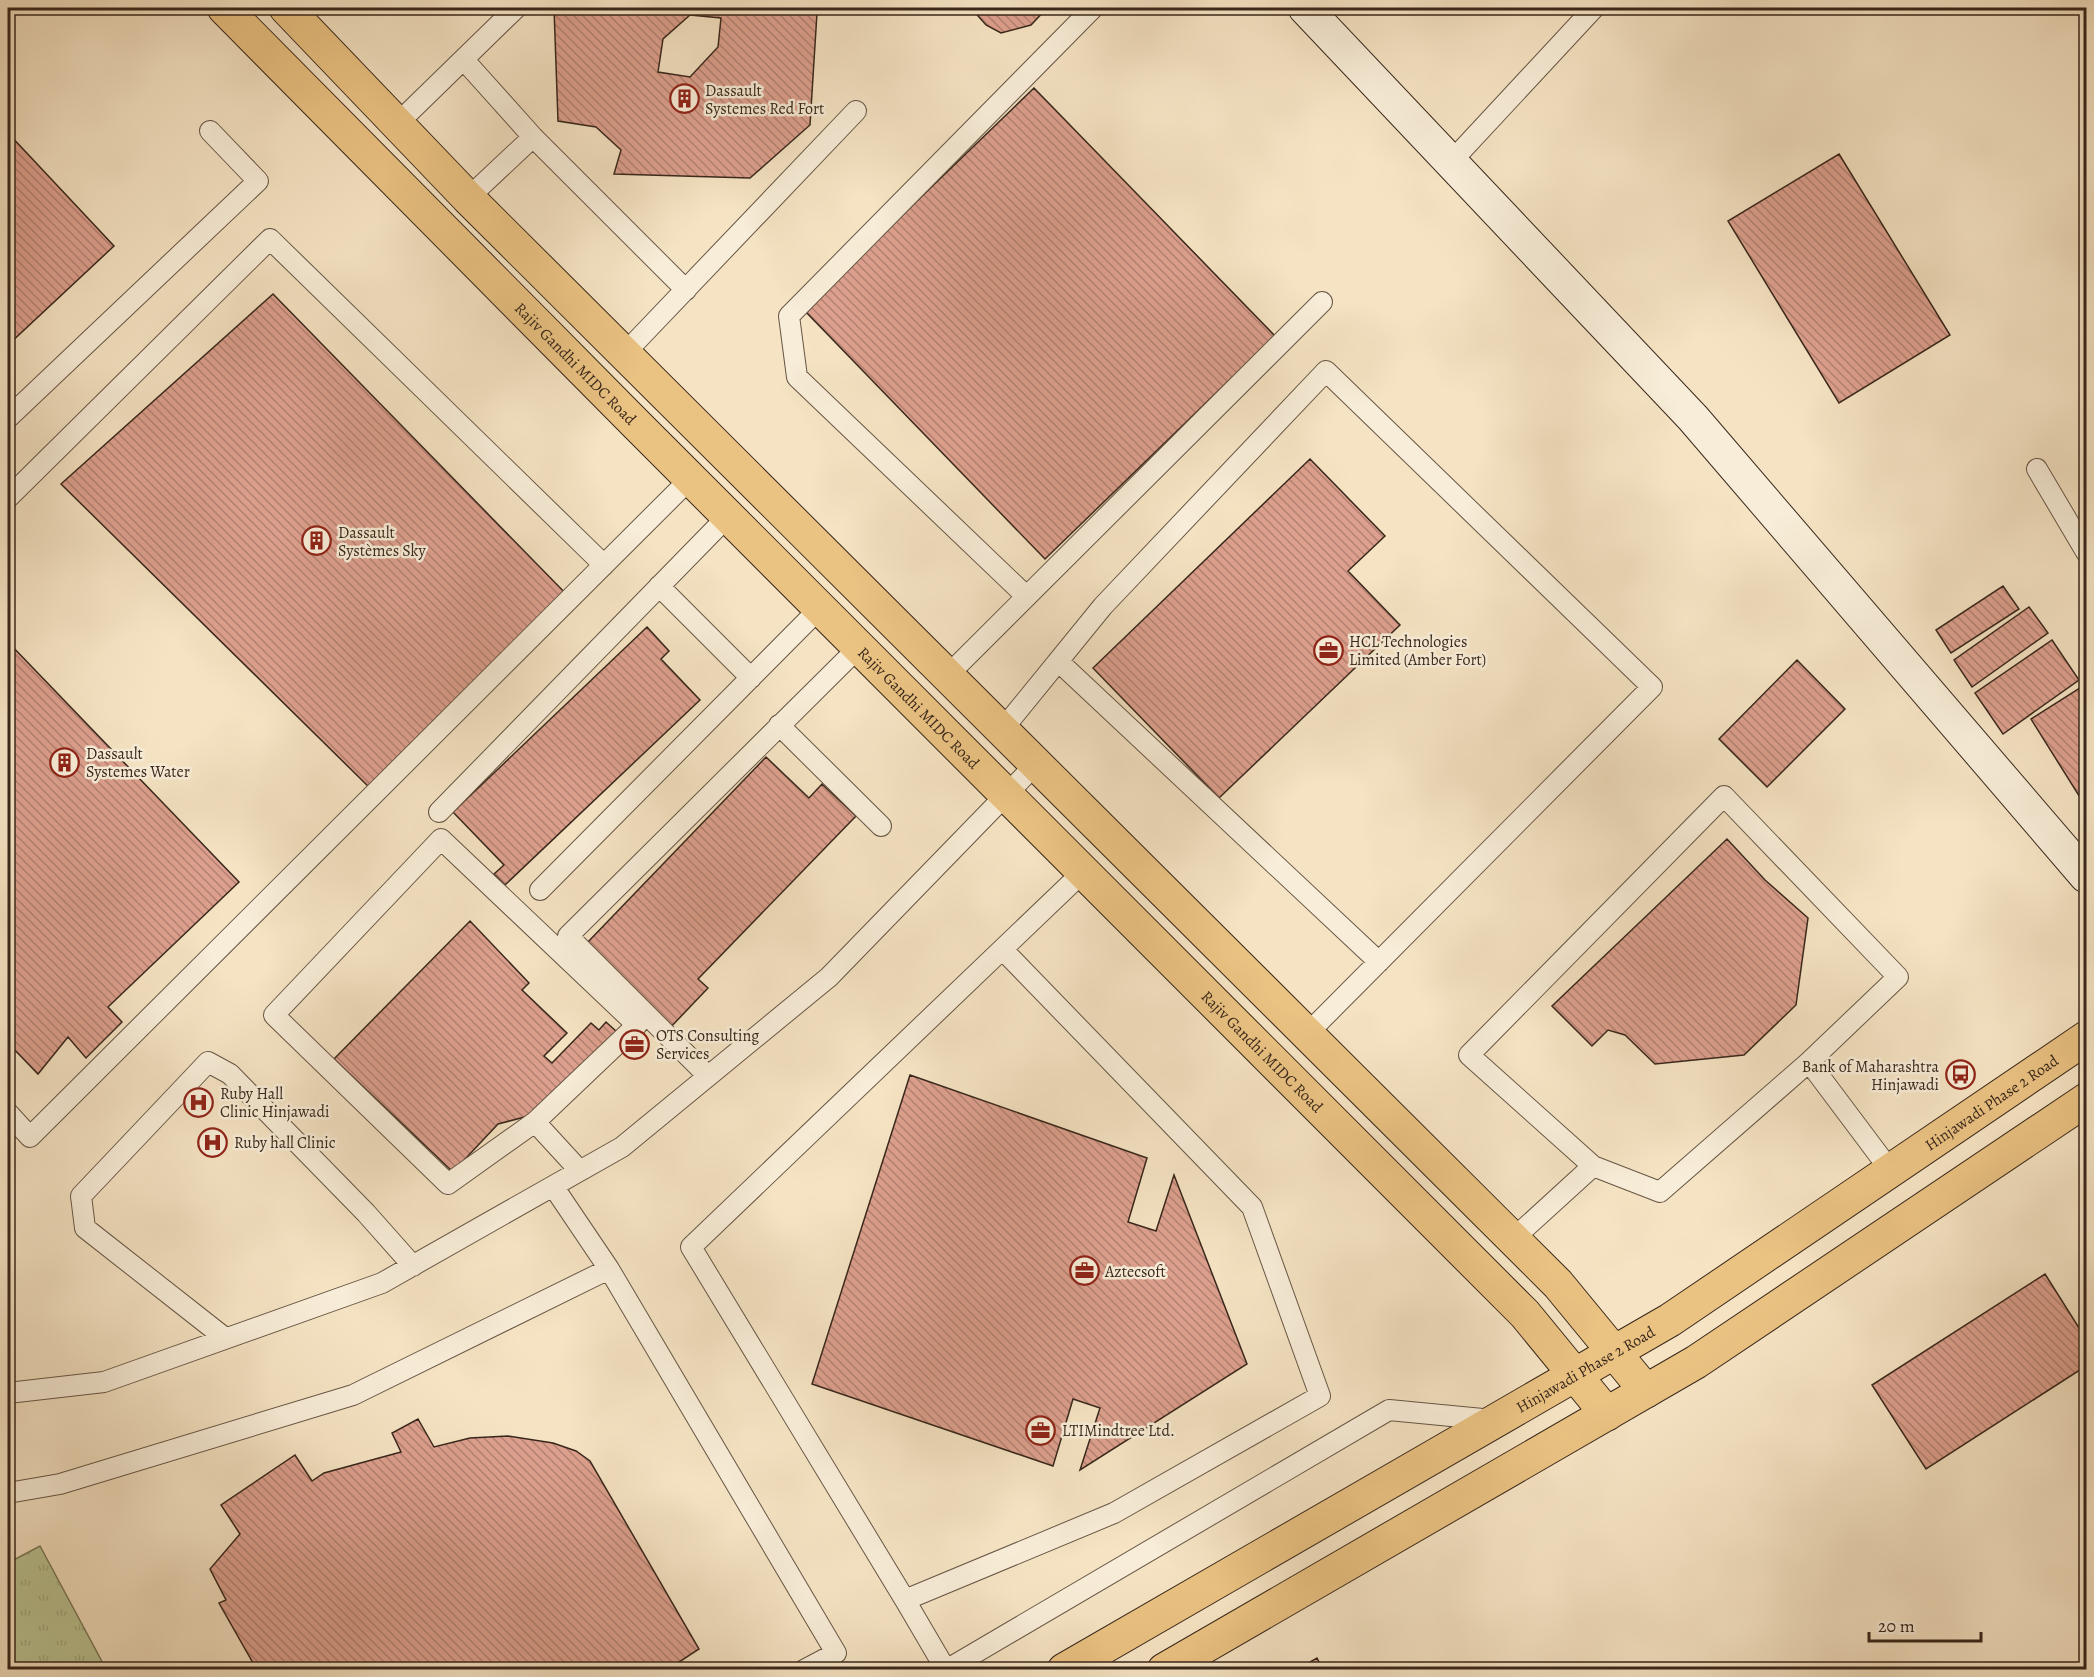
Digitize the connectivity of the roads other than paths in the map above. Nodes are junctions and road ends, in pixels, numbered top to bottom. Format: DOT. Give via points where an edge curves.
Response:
graph roads {
  1 [pos="224,8"];
  2 [pos="286,8"];
  3 [pos="516,8"];
  4 [pos="1093,8"];
  5 [pos="1305,8"];
  6 [pos="1594,8"];
  7 [pos="464,60"];
  8 [pos="856,111"];
  9 [pos="398,123"];
  10 [pos="210,131"];
  11 [pos="533,137"];
  12 [pos="1450,163"];
  13 [pos="468,198"];
  14 [pos="686,290"];
  15 [pos="1322,302"];
  16 [pos="624,354"];
  17 [pos="8,418"];
  18 [pos="2037,469"];
  19 [pos="691,478"];
  20 [pos="8,498"];
  21 [pos="728,516"];
  22 [pos="2086,552"];
  23 [pos="604,565"];
  24 [pos="659,586"];
  25 [pos="1026,596"];
  26 [pos="820,608"];
  27 [pos="859,647"];
  28 [pos="1058,661"];
  29 [pos="947,676"];
  30 [pos="751,678"];
  31 [pos="779,725"];
  32 [pos="1002,730"];
  33 [pos="1036,764"];
  34 [pos="1007,794"];
  35 [pos="439,812"];
  36 [pos="881,826"];
  37 [pos="1084,871"];
  38 [pos="2086,876"];
  39 [pos="540,890"];
  40 [pos="1004,951"];
  41 [pos="1379,962"];
  42 [pos="1307,1034"];
  43 [pos="2086,1038"];
  44 [pos="1809,1062"];
  45 [pos="708,1076"];
  46 [pos="2086,1100"];
  47 [pos="8,1113"];
  48 [pos="535,1122"];
  49 [pos="1593,1166"];
  50 [pos="580,1170"];
  51 [pos="1890,1170"];
  52 [pos="553,1186"];
  53 [pos="1513,1239"];
  54 [pos="413,1266"];
  55 [pos="609,1269"];
  56 [pos="225,1338"];
  57 [pos="1614,1352"];
  58 [pos="1575,1374"];
  59 [pos="1646,1391"];
  60 [pos="8,1393"];
  61 [pos="1606,1414"];
  62 [pos="1495,1420"];
  63 [pos="8,1493"];
  64 [pos="905,1600"];
  65 [pos="946,1669"];
  66 [pos="804,1670"];
  67 [pos="1064,1670"];
  68 [pos="1164,1670"];
  1 -- 19 [label="main road, Rajiv Gandhi MIDC Road"];
  2 -- 9 [label="main road"];
  3 -- 7 [label="lane"];
  4 -- 25 [label="lane" via="789,316 797,377"];
  5 -- 12 [label="street"];
  6 -- 12 [label="lane"];
  7 -- 9 [label="lane"];
  7 -- 11 [label="lane"];
  8 -- 14 [label="lane"];
  9 -- 13 [label="main road"];
  10 -- 17 [label="lane" via="258,181"];
  11 -- 13 [label="lane"];
  11 -- 14 [label="lane"];
  12 -- 38 [label="street" via="1693,418"];
  13 -- 16 [label="main road"];
  14 -- 16 [label="lane"];
  15 -- 25 [label="lane"];
  16 -- 29 [label="main road"];
  18 -- 22 [label="lane"];
  19 -- 21 [label="main road, Rajiv Gandhi MIDC Road"];
  19 -- 23 [label="lane"];
  20 -- 23 [label="lane" via="270,239"];
  21 -- 24 [label="lane"];
  21 -- 26 [label="main road, Rajiv Gandhi MIDC Road"];
  23 -- 47 [label="lane" via="30,1137"];
  24 -- 30 [label="lane"];
  24 -- 35 [label="lane"];
  25 -- 29 [label="lane"];
  26 -- 27 [label="main road, Rajiv Gandhi MIDC Road"];
  26 -- 30 [label="lane"];
  27 -- 31 [label="lane"];
  27 -- 34 [label="main road, Rajiv Gandhi MIDC Road"];
  28 -- 32 [label="lane"];
  28 -- 41 [label="lane"];
  28 -- 41 [label="lane" via="1103,606 1326,371 1652,687"];
  29 -- 32 [label="main road"];
  30 -- 39 [label="lane"];
  31 -- 36 [label="lane"];
  31 -- 45 [label="lane" via="568,936"];
  32 -- 33 [label="main road"];
  33 -- 34 [label="lane"];
  33 -- 42 [label="main road"];
  34 -- 37 [label="main road, Rajiv Gandhi MIDC Road"];
  34 -- 45 [label="lane" via="830,977"];
  37 -- 40 [label="lane"];
  37 -- 58 [label="main road, Rajiv Gandhi MIDC Road" via="1525,1314"];
  40 -- 64 [label="lane" via="691,1247"];
  40 -- 64 [label="lane" via="1252,1207 1320,1396 1114,1513"];
  41 -- 42 [label="lane"];
  42 -- 53 [label="main road"];
  43 -- 51 [label="main road, Hinjawadi Phase 2 Road"];
  44 -- 49 [label="lane" via="1660,1192"];
  44 -- 49 [label="lane" via="1898,977 1724,796 1468,1055"];
  44 -- 51 [label="lane"];
  45 -- 50 [label="lane" via="622,1147"];
  46 -- 59 [label="main road" via="1696,1362"];
  48 -- 48 [label="lane" via="637,1025 441,840 274,1015 448,1184"];
  48 -- 50 [label="lane"];
  49 -- 53 [label="lane"];
  50 -- 52 [label="lane"];
  51 -- 57 [label="main road, Hinjawadi Phase 2 Road" via="1670,1320"];
  52 -- 54 [label="lane"];
  52 -- 55 [label="lane"];
  53 -- 57 [label="main road" via="1558,1284"];
  54 -- 56 [label="lane" via="382,1283"];
  54 -- 56 [label="lane" via="230,1074 208,1062 81,1196 85,1228"];
  55 -- 63 [label="lane" via="353,1395 60,1484"];
  55 -- 66 [label="lane" via="836,1653"];
  56 -- 60 [label="lane" via="104,1382"];
  57 -- 58 [label="main road, Hinjawadi Phase 2 Road"];
  57 -- 59 [label="main road"];
  58 -- 61 [label="main road, Rajiv Gandhi MIDC Road"];
  58 -- 62 [label="main road, Hinjawadi Phase 2 Road"];
  59 -- 61 [label="main road"];
  61 -- 68 [label="main road"];
  62 -- 65 [label="lane" via="1389,1410"];
  62 -- 67 [label="main road, Hinjawadi Phase 2 Road"];
  64 -- 65 [label="lane"];
}
